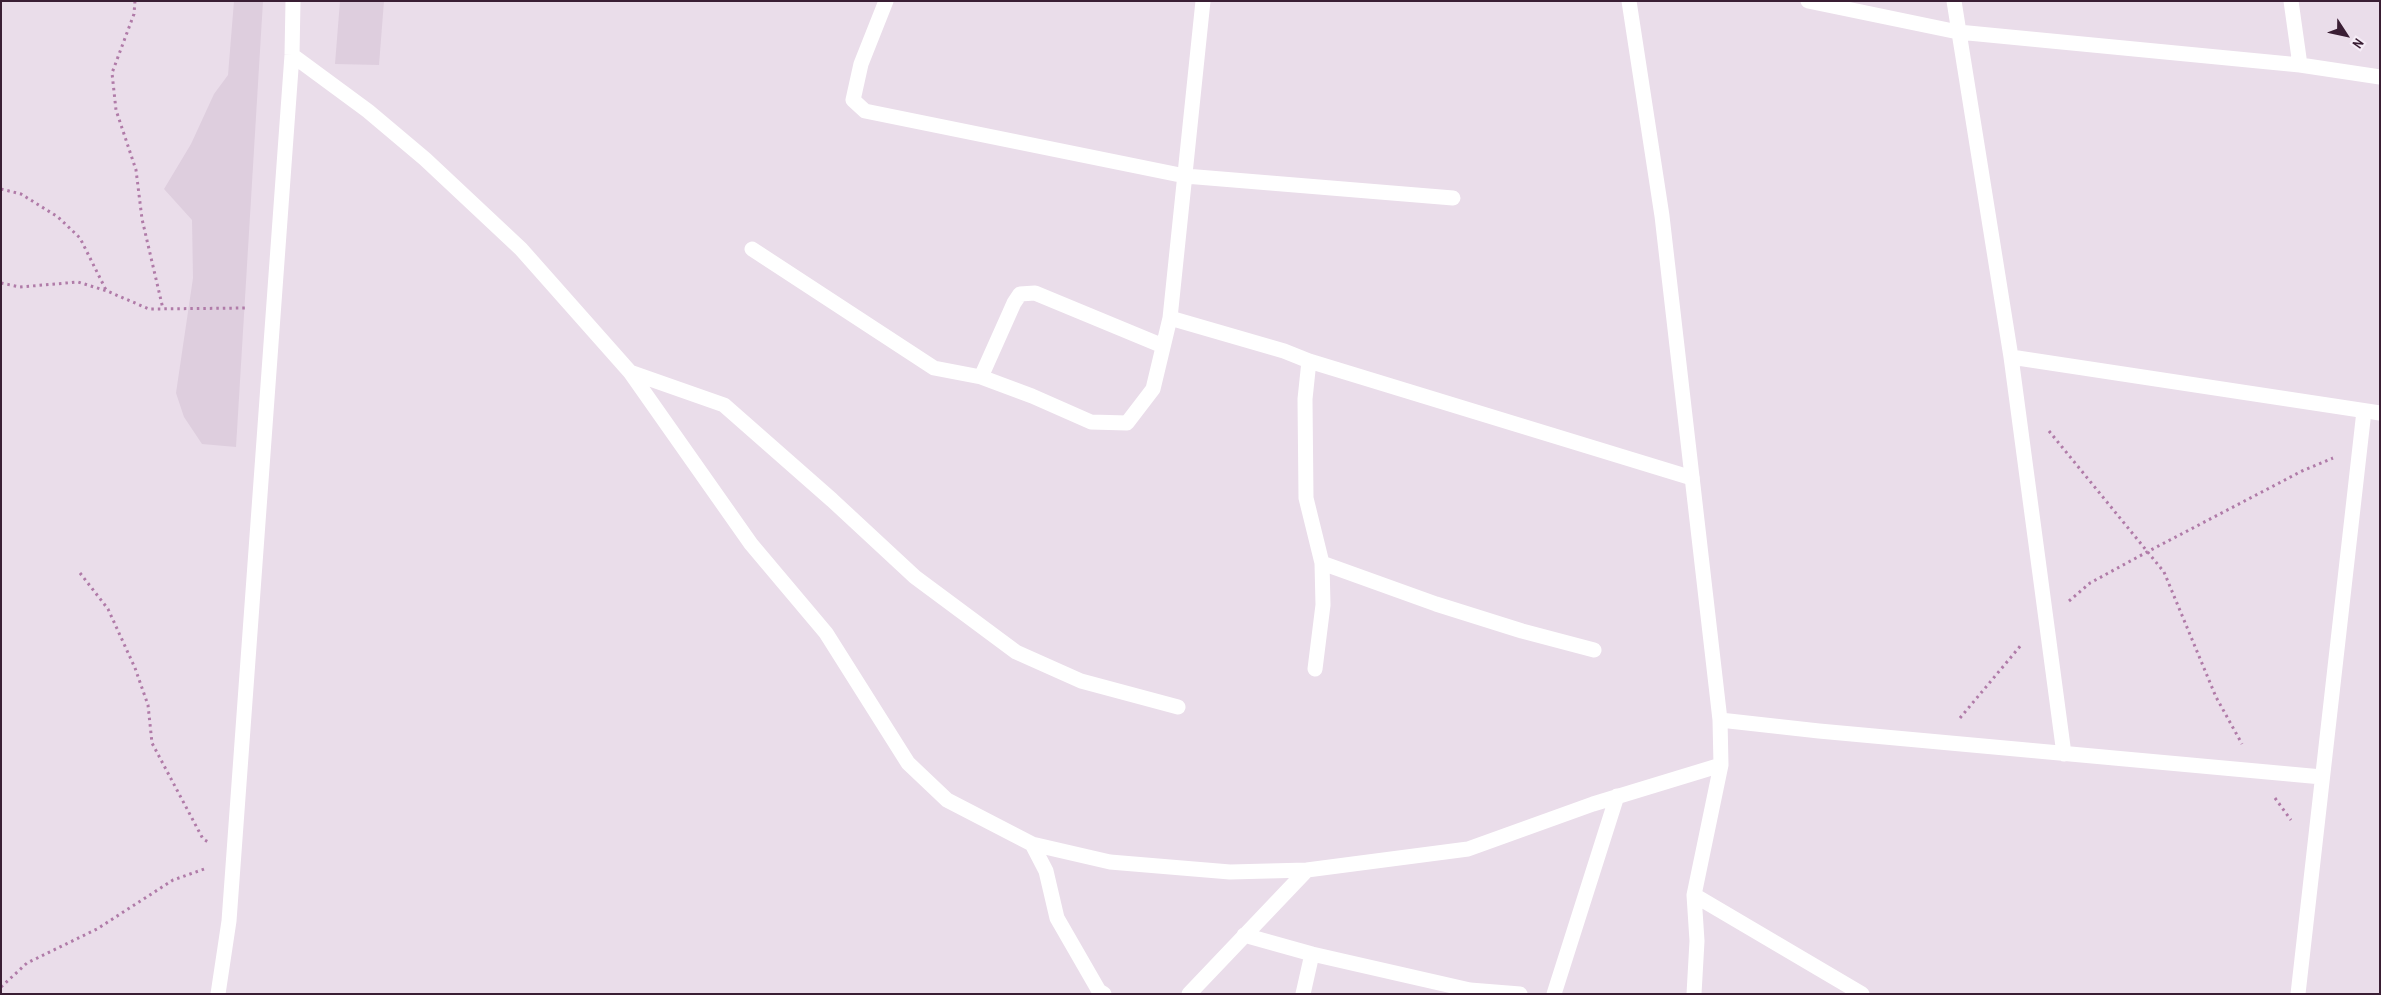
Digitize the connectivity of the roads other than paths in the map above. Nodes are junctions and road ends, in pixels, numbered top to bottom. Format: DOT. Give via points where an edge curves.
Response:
graph roads {
  1 [pos="293,1"];
  2 [pos="886,1"];
  3 [pos="1203,1"];
  4 [pos="1629,1"];
  5 [pos="1808,1"];
  6 [pos="1954,1"];
  7 [pos="2291,1"];
  8 [pos="1958,32"];
  9 [pos="292,55"];
  10 [pos="2300,65"];
  11 [pos="2380,77"];
  12 [pos="1185,176"];
  13 [pos="1453,198"];
  14 [pos="752,248"];
  15 [pos="1170,318"];
  16 [pos="1163,346"];
  17 [pos="2010,357"];
  18 [pos="1309,362"];
  19 [pos="630,372"];
  20 [pos="981,377"];
  21 [pos="2364,410"];
  22 [pos="2380,413"];
  23 [pos="1692,478"];
  24 [pos="1322,563"];
  25 [pos="1594,650"];
  26 [pos="1315,668"];
  27 [pos="1178,707"];
  28 [pos="1720,720"];
  29 [pos="2064,754"];
  30 [pos="1721,765"];
  31 [pos="2322,777"];
  32 [pos="1617,796"];
  33 [pos="1032,844"];
  34 [pos="1307,870"];
  35 [pos="1694,895"];
  36 [pos="1244,935"];
  37 [pos="1312,954"];
  38 [pos="1096,993"];
  39 [pos="218,994"];
  40 [pos="1188,994"];
  41 [pos="1304,994"];
  42 [pos="1520,994"];
  43 [pos="1554,994"];
  44 [pos="1694,994"];
  45 [pos="1862,994"];
  46 [pos="2298,994"];
  1 -- 9 [label="street"];
  2 -- 12 [label="street" via="861,64 853,100 865,111"];
  3 -- 12 [label="street"];
  4 -- 23 [label="street" via="1662,216"];
  5 -- 8 [label="street"];
  6 -- 8 [label="street"];
  7 -- 10 [label="street"];
  8 -- 10 [label="street"];
  8 -- 17 [label="street"];
  9 -- 19 [label="street" via="368,111 508,236"];
  9 -- 39 [label="street" via="229,921"];
  10 -- 11 [label="street"];
  12 -- 13 [label="street"];
  12 -- 15 [label="street"];
  14 -- 20 [label="street" via="934,368"];
  15 -- 16 [label="street"];
  15 -- 18 [label="street" via="1284,351"];
  16 -- 20 [label="street" via="1153,389 1127,423 1091,422"];
  16 -- 20 [label="street" via="1035,294 1020,294"];
  17 -- 21 [label="street"];
  17 -- 29 [label="street"];
  18 -- 23 [label="street"];
  18 -- 24 [label="street" via="1305,399 1306,498"];
  19 -- 27 [label="street" via="724,405 915,576 1016,652 1081,681"];
  19 -- 33 [label="street" via="751,544 826,633 908,763 947,800"];
  21 -- 22 [label="street"];
  21 -- 31 [label="street"];
  23 -- 28 [label="street"];
  24 -- 25 [label="street" via="1436,604"];
  24 -- 26 [label="street" via="1323,605"];
  28 -- 29 [label="street"];
  28 -- 30 [label="street"];
  29 -- 31 [label="street"];
  30 -- 32 [label="street"];
  30 -- 35 [label="street"];
  31 -- 46 [label="street"];
  32 -- 34 [label="street" via="1468,849"];
  32 -- 43 [label="street"];
  33 -- 34 [label="street" via="1110,862 1230,872"];
  33 -- 38 [label="street" via="1046,871 1057,918"];
  34 -- 36 [label="street"];
  35 -- 44 [label="street" via="1697,941"];
  35 -- 45 [label="street"];
  36 -- 37 [label="street"];
  36 -- 40 [label="street"];
  37 -- 41 [label="street"];
  37 -- 42 [label="street" via="1470,990"];
}
